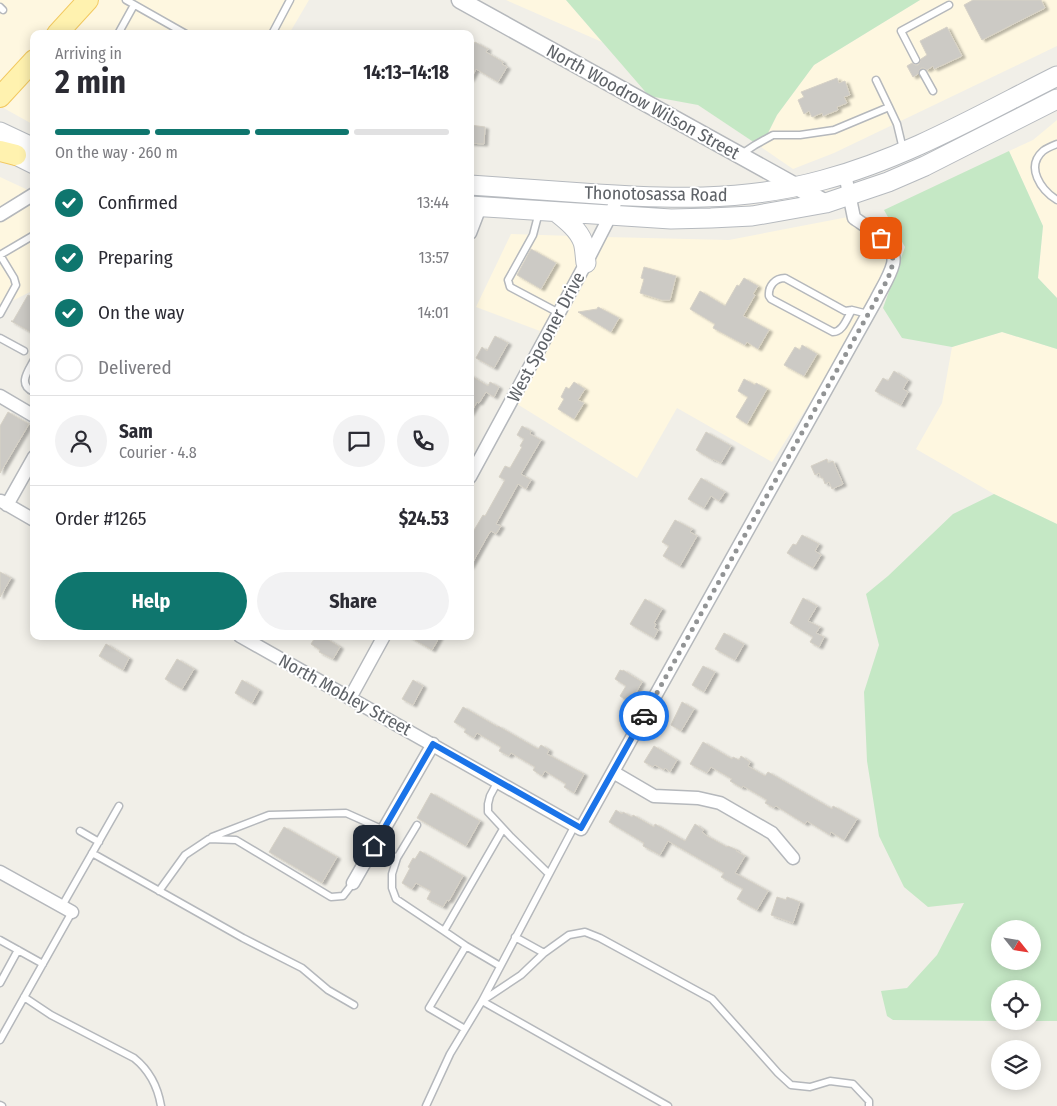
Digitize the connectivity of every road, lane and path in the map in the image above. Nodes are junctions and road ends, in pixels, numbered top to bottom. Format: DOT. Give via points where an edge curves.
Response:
graph roads {
  1 [pos="88,0"];
  2 [pos="126,0"];
  3 [pos="290,0"];
  4 [pos="460,0"];
  5 [pos="134,4"];
  6 [pos="949,5"];
  7 [pos="61,30"];
  8 [pos="120,30"];
  9 [pos="179,30"];
  10 [pos="274,30"];
  11 [pos="916,60"];
  12 [pos="30,64"];
  13 [pos="923,73"];
  14 [pos="1057,76"];
  15 [pos="876,80"];
  16 [pos="933,91"];
  17 [pos="0,96"];
  18 [pos="1057,99"];
  19 [pos="889,108"];
  20 [pos="0,132"];
  21 [pos="0,141"];
  22 [pos="1057,144"];
  23 [pos="16,151"];
  24 [pos="904,152"];
  25 [pos="740,156"];
  26 [pos="30,161"];
  27 [pos="845,174"];
  28 [pos="474,185"];
  29 [pos="795,187"];
  30 [pos="618,195"];
  31 [pos="850,195"];
  32 [pos="30,196"];
  33 [pos="1057,200"];
  34 [pos="826,203"];
  35 [pos="475,207"];
  36 [pos="548,211"];
  37 [pos="0,215"];
  38 [pos="610,216"];
  39 [pos="474,225"];
  40 [pos="30,237"];
  41 [pos="0,255"];
  42 [pos="586,262"];
  43 [pos="852,310"];
  44 [pos="559,313"];
  45 [pos="0,314"];
  46 [pos="868,314"];
  47 [pos="0,338"];
  48 [pos="24,351"];
  49 [pos="30,367"];
  50 [pos="30,391"];
  51 [pos="0,396"];
  52 [pos="30,414"];
  53 [pos="30,464"];
  54 [pos="474,470"];
  55 [pos="4,503"];
  56 [pos="30,518"];
  57 [pos="247,640"];
  58 [pos="382,640"];
  59 [pos="350,698"];
  60 [pos="433,744"];
  61 [pos="613,772"];
  62 [pos="498,781"];
  63 [pos="119,806"];
  64 [pos="417,825"];
  65 [pos="578,827"];
  66 [pos="504,829"];
  67 [pos="384,830"];
  68 [pos="80,831"];
  69 [pos="208,838"];
  70 [pos="99,842"];
  71 [pos="374,846"];
  72 [pos="92,853"];
  73 [pos="397,858"];
  74 [pos="793,858"];
  75 [pos="0,872"];
  76 [pos="549,874"];
  77 [pos="353,883"];
  78 [pos="159,890"];
  79 [pos="67,909"];
  80 [pos="444,931"];
  81 [pos="515,937"];
  82 [pos="0,940"];
  83 [pos="466,946"];
  84 [pos="18,950"];
  85 [pos="544,953"];
  86 [pos="43,964"];
  87 [pos="500,966"];
  88 [pos="0,983"];
  89 [pos="24,997"];
  90 [pos="482,1001"];
  91 [pos="354,1005"];
  92 [pos="465,1028"];
  93 [pos="0,1039"];
  94 [pos="161,1106"];
  95 [pos="426,1106"];
  96 [pos="668,1106"];
  97 [pos="869,1106"];
  1 -- 7 [label="main road"];
  2 -- 5 [label="lane"];
  3 -- 10 [label="lane"];
  4 -- 25 [label="street, North Woodrow Wilson Street"];
  5 -- 8 [label="lane"];
  5 -- 9 [label="lane"];
  6 -- 11 [label="lane" via="901,31"];
  12 -- 17 [label="main road"];
  13 -- 16 [label="lane"];
  14 -- 24 [label="main road, Thonotosassa Road"];
  15 -- 19 [label="lane"];
  18 -- 31 [label="main road, Thonotosassa Road" via="925,166"];
  19 -- 24 [label="lane"];
  19 -- 25 [label="lane" via="834,130 773,136"];
  20 -- 23 [label="main road"];
  21 -- 23 [label="main road"];
  22 -- 33 [label="lane" via="1043,152 1035,165 1040,184"];
  23 -- 26 [label="main road"];
  24 -- 27 [label="main road, Thonotosassa Road"];
  25 -- 29 [label="street, North Woodrow Wilson Street"];
  27 -- 29 [label="main road, Thonotosassa Road"];
  27 -- 31 [label="street"];
  28 -- 30 [label="main road, Thonotosassa Road"];
  29 -- 30 [label="main road, Thonotosassa Road" via="723,197"];
  29 -- 34 [label="street, North Woodrow Wilson Street"];
  30 -- 38 [label="street, West Spooner Drive"];
  31 -- 34 [label="main road, Thonotosassa Road"];
  31 -- 46 [label="street" via="854,218 881,238 893,253 894,262"];
  32 -- 37 [label="street"];
  34 -- 38 [label="main road, Thonotosassa Road" via="752,216 670,219"];
  35 -- 36 [label="main road, Thonotosassa Road"];
  35 -- 39 [label="street"];
  36 -- 38 [label="main road, Thonotosassa Road"];
  36 -- 42 [label="main road" via="572,226 578,234"];
  36 -- 44 [label="lane" via="508,284"];
  38 -- 42 [label="street, West Spooner Drive"];
  40 -- 41 [label="lane"];
  41 -- 45 [label="lane" via="16,285"];
  42 -- 44 [label="street, West Spooner Drive"];
  43 -- 43 [label="lane" via="845,311 785,278 774,281 768,293 772,299 833,332 841,329"];
  43 -- 46 [label="lane"];
  44 -- 54 [label="street, West Spooner Drive"];
  46 -- 61 [label="street"];
  47 -- 48 [label="lane"];
  49 -- 50 [label="lane" via="24,378"];
  51 -- 52 [label="street"];
  53 -- 55 [label="street"];
  55 -- 56 [label="street"];
  57 -- 59 [label="street, North Mobley Street"];
  58 -- 59 [label="street"];
  59 -- 60 [label="street, North Mobley Street"];
  60 -- 62 [label="street, North Mobley Street"];
  60 -- 67 [label="street"];
  61 -- 65 [label="street"];
  61 -- 74 [label="street" via="654,796 698,798 720,803 772,833"];
  62 -- 65 [label="street, North Mobley Street"];
  62 -- 66 [label="lane" via="490,796 488,812"];
  63 -- 70 [label="lane"];
  64 -- 73 [label="lane"];
  65 -- 76 [label="lane"];
  66 -- 76 [label="lane"];
  66 -- 80 [label="lane"];
  67 -- 69 [label="lane" via="346,813 269,815"];
  67 -- 71 [label="street"];
  68 -- 70 [label="lane"];
  69 -- 77 [label="lane" via="236,840 331,897 343,896"];
  69 -- 78 [label="lane" via="185,855"];
  70 -- 72 [label="lane"];
  71 -- 73 [label="lane"];
  71 -- 77 [label="street"];
  72 -- 78 [label="lane"];
  72 -- 79 [label="lane"];
  73 -- 80 [label="lane" via="392,874 396,899"];
  75 -- 79 [label="street"];
  76 -- 81 [label="lane"];
  78 -- 91 [label="lane" via="302,968 328,990"];
  79 -- 86 [label="lane"];
  80 -- 83 [label="lane"];
  81 -- 85 [label="lane"];
  81 -- 87 [label="lane"];
  82 -- 84 [label="lane"];
  83 -- 87 [label="lane"];
  83 -- 92 [label="lane" via="430,1008"];
  84 -- 86 [label="lane"];
  84 -- 88 [label="lane"];
  85 -- 90 [label="lane" via="521,974"];
  85 -- 97 [label="lane" via="569,935 585,932 600,938 712,999 778,1073 792,1084 810,1087 830,1081 853,1084 869,1101"];
  86 -- 89 [label="lane"];
  87 -- 90 [label="lane"];
  89 -- 93 [label="lane"];
  89 -- 94 [label="lane" via="51,1015 134,1058 145,1069 160,1095"];
  90 -- 92 [label="lane"];
  90 -- 96 [label="lane"];
  92 -- 95 [label="lane"];
}
